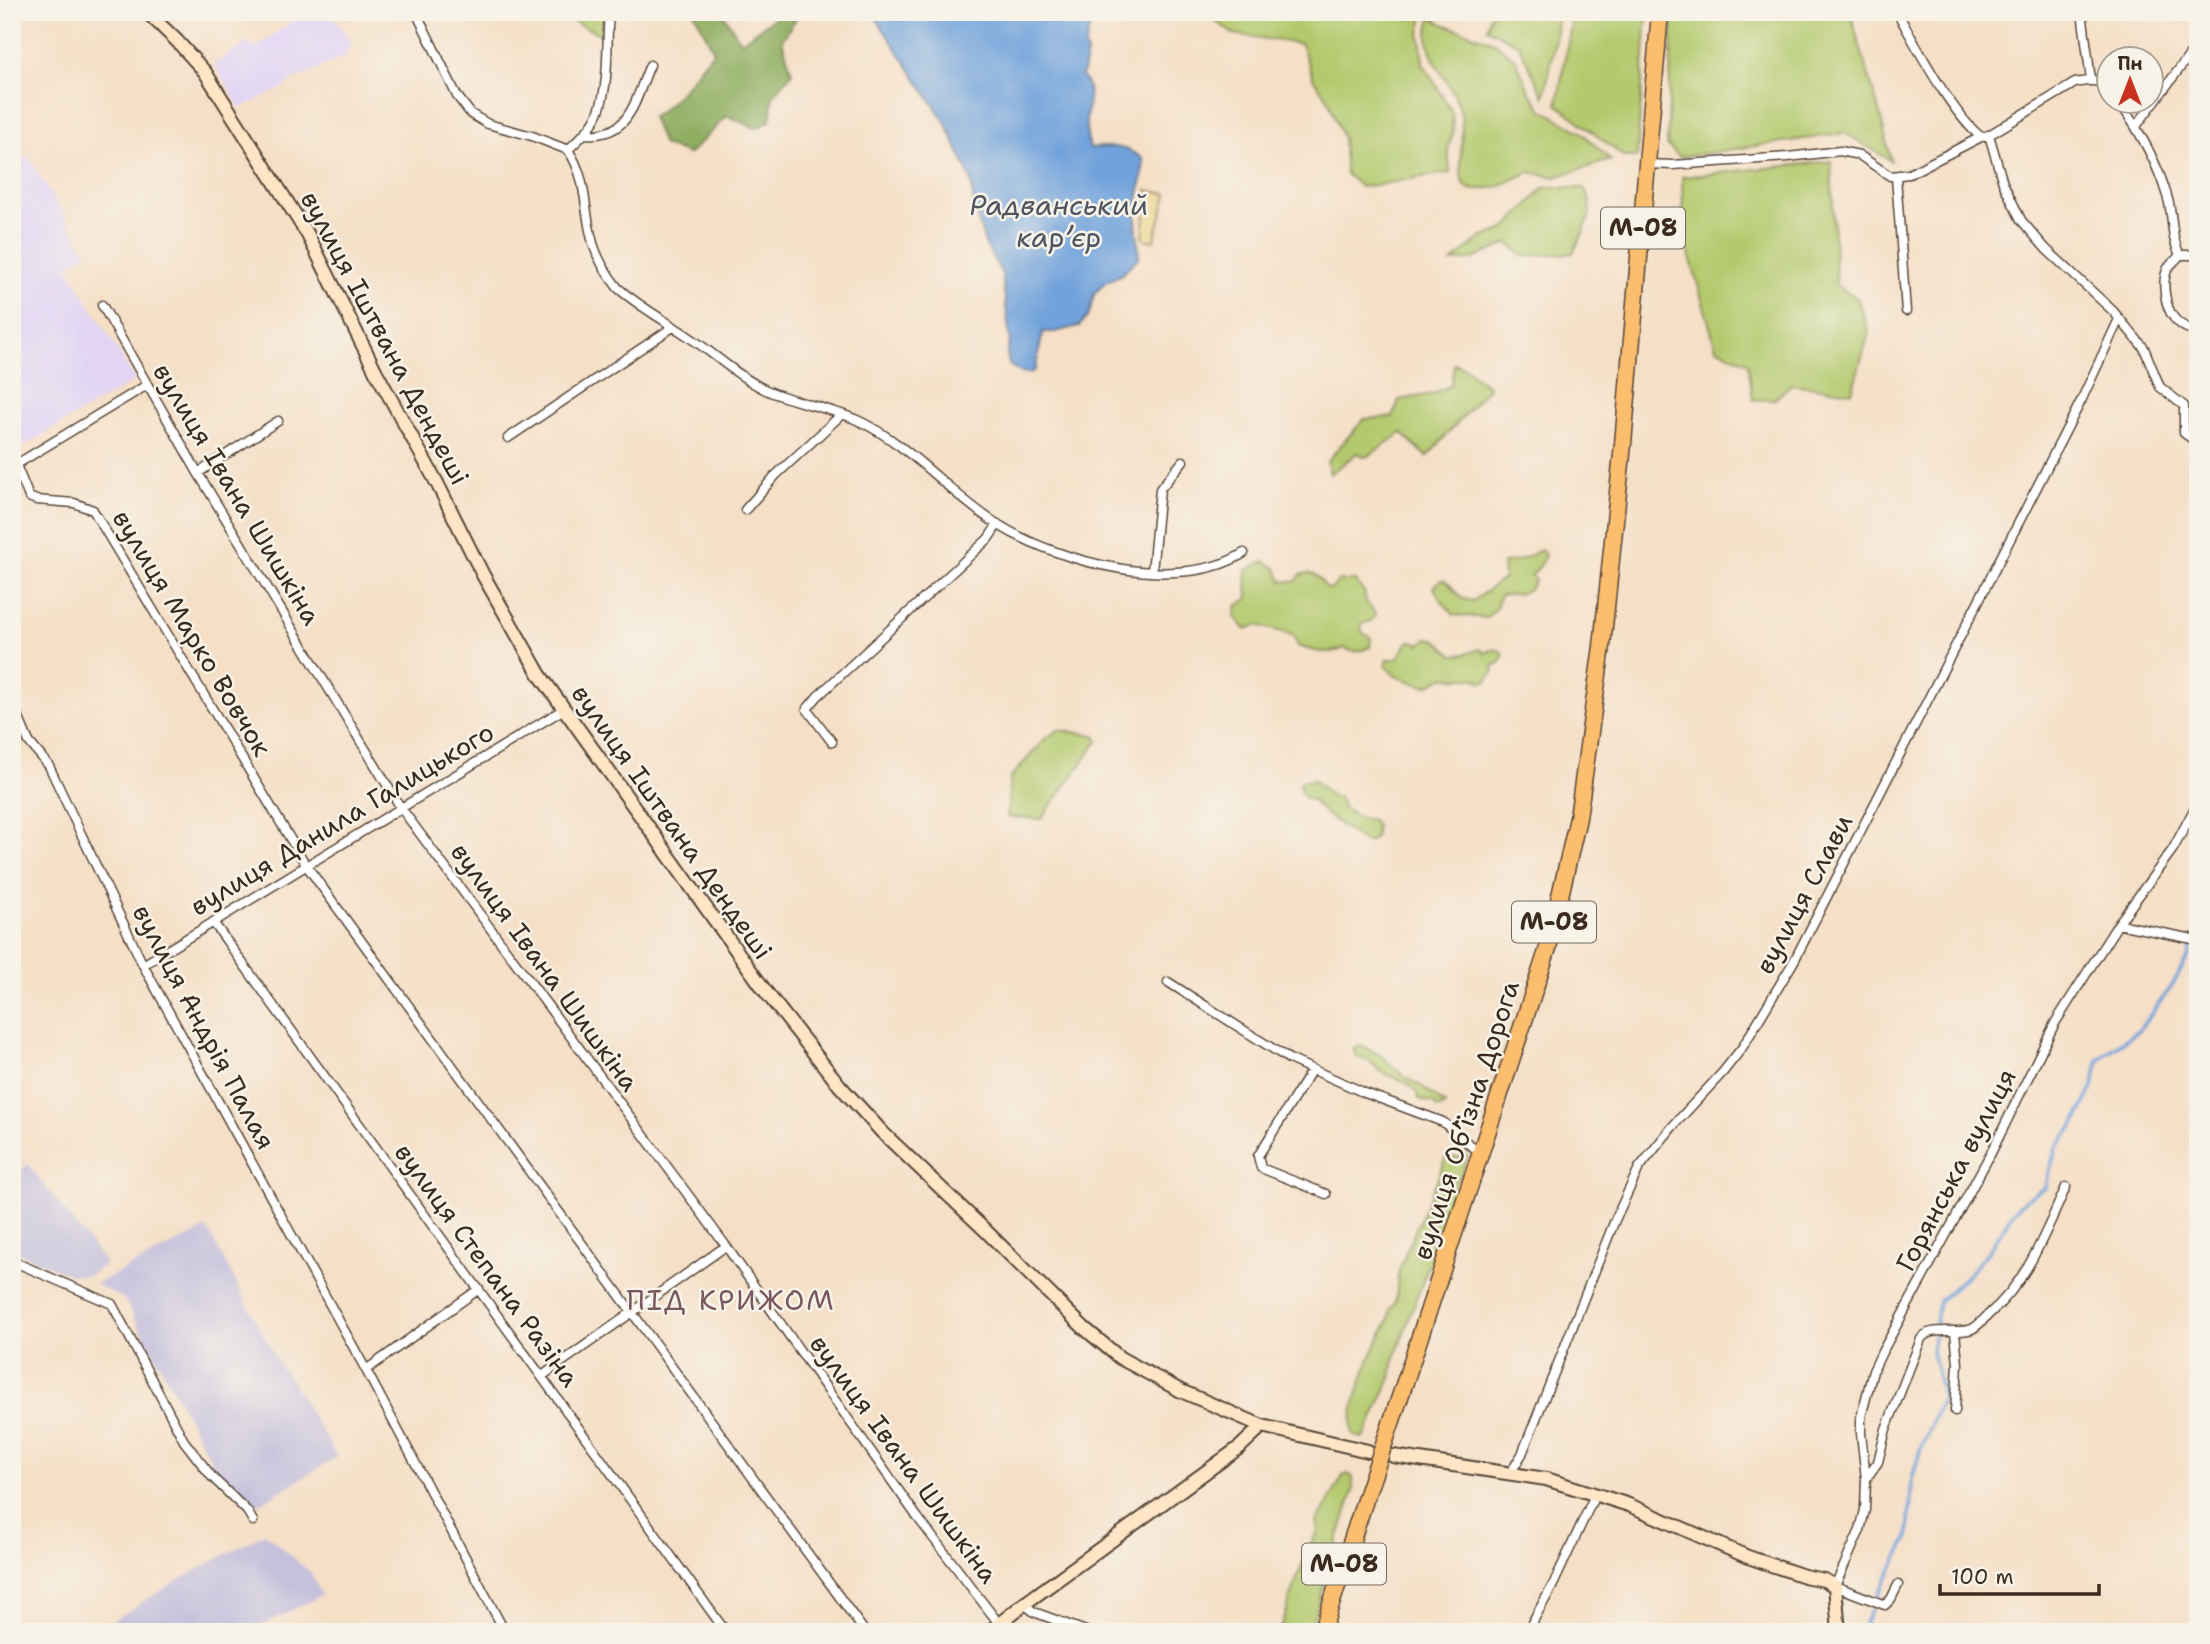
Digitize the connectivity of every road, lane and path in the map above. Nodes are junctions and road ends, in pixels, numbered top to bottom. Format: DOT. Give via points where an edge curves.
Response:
graph roads {
  1 [pos="147,12"];
  2 [pos="416,12"];
  3 [pos="609,12"];
  4 [pos="1660,12"];
  5 [pos="1897,12"];
  6 [pos="2082,12"];
  7 [pos="2198,44"];
  8 [pos="650,65"];
  9 [pos="2091,80"];
  10 [pos="2094,81"];
  11 [pos="2130,116"];
  12 [pos="2137,125"];
  13 [pos="585,134"];
  14 [pos="1985,136"];
  15 [pos="568,150"];
  16 [pos="1648,164"];
  17 [pos="1896,177"];
  18 [pos="2180,255"];
  19 [pos="2198,255"];
  20 [pos="102,305"];
  21 [pos="1906,311"];
  22 [pos="2119,319"];
  23 [pos="673,327"];
  24 [pos="2198,333"];
  25 [pos="147,385"];
  26 [pos="841,415"];
  27 [pos="278,421"];
  28 [pos="508,438"];
  29 [pos="2198,443"];
  30 [pos="1183,461"];
  31 [pos="14,466"];
  32 [pos="198,473"];
  33 [pos="745,510"];
  34 [pos="998,524"];
  35 [pos="1244,553"];
  36 [pos="1152,572"];
  37 [pos="12,702"];
  38 [pos="564,709"];
  39 [pos="832,743"];
  40 [pos="2198,802"];
  41 [pos="401,808"];
  42 [pos="306,865"];
  43 [pos="213,922"];
  44 [pos="2118,924"];
  45 [pos="2198,940"];
  46 [pos="143,965"];
  47 [pos="1168,982"];
  48 [pos="1311,1071"];
  49 [pos="1482,1151"];
  50 [pos="2066,1187"];
  51 [pos="1326,1194"];
  52 [pos="726,1246"];
  53 [pos="12,1261"];
  54 [pos="479,1289"];
  55 [pos="633,1311"];
  56 [pos="1955,1332"];
  57 [pos="366,1370"];
  58 [pos="542,1376"];
  59 [pos="1955,1411"];
  60 [pos="1262,1426"];
  61 [pos="1368,1451"];
  62 [pos="1393,1456"];
  63 [pos="1510,1474"];
  64 [pos="1866,1479"];
  65 [pos="1595,1495"];
  66 [pos="253,1521"];
  67 [pos="1898,1585"];
  68 [pos="1835,1586"];
  69 [pos="1024,1604"];
  70 [pos="994,1628"];
  71 [pos="505,1632"];
  72 [pos="726,1632"];
  73 [pos="865,1632"];
  74 [pos="1088,1632"];
  75 [pos="1322,1632"];
  76 [pos="1527,1632"];
  77 [pos="1839,1632"];
  1 -- 38 [label="street, вулиця Іштвана Дендеші" via="205,72 308,234 483,575"];
  2 -- 15 [label="street" via="457,96 471,114"];
  3 -- 13 [label="street" via="601,101"];
  4 -- 16 [label="highway, М-08"];
  5 -- 14 [label="street" via="1971,129"];
  6 -- 9 [label="street"];
  7 -- 12 [label="street"];
  8 -- 13 [label="street" via="626,121 615,131"];
  9 -- 10 [label="street"];
  9 -- 14 [label="street" via="2075,83"];
  11 -- 12 [label="street"];
  12 -- 18 [label="street" via="2167,195"];
  13 -- 15 [label="street"];
  14 -- 17 [label="street"];
  14 -- 22 [label="street" via="2021,219"];
  15 -- 23 [label="street" via="579,169 591,235 603,266 624,293"];
  16 -- 17 [label="street" via="1840,150 1859,155"];
  16 -- 49 [label="highway, вулиця Обʼїзна Дорога / М-08" via="1601,659 1576,829 1548,948"];
  17 -- 21 [label="street"];
  18 -- 19 [label="street"];
  18 -- 24 [label="street" via="2168,268 2166,301 2183,327"];
  20 -- 25 [label="street, вулиця Івана Шишкіна"];
  22 -- 29 [label="street" via="2144,348 2160,387 2184,406 2184,433"];
  22 -- 63 [label="street, вулиця Слави" via="1794,961 1742,1048 1656,1146 1630,1185"];
  23 -- 26 [label="street" via="766,390"];
  23 -- 28 [label="street"];
  25 -- 31 [label="street"];
  25 -- 32 [label="street, вулиця Івана Шишкіна"];
  26 -- 33 [label="street"];
  26 -- 34 [label="street" via="901,448"];
  27 -- 32 [label="street"];
  30 -- 36 [label="street" via="1160,489"];
  31 -- 42 [label="street, вулиця Марко Вовчок" via="29,497 93,510"];
  32 -- 41 [label="street, вулиця Івана Шишкіна"];
  34 -- 36 [label="street" via="1083,561"];
  34 -- 39 [label="street" via="988,539 807,709"];
  35 -- 36 [label="street" via="1203,568"];
  37 -- 46 [label="street, вулиця Андрія Палая" via="29,742 50,766"];
  38 -- 41 [label="street, вулиця Данила Галицького"];
  38 -- 60 [label="street, вулиця Іштвана Дендеші" via="791,1026 883,1133 1109,1349 1146,1374"];
  40 -- 44 [label="street, Горянська вулиця" via="2172,849"];
  41 -- 42 [label="street, вулиця Данила Галицького"];
  41 -- 52 [label="street, вулиця Івана Шишкіна"];
  42 -- 43 [label="street, вулиця Данила Галицького"];
  42 -- 55 [label="street"];
  43 -- 46 [label="street, вулиця Данила Галицького"];
  43 -- 54 [label="street, вулиця Степана Разіна"];
  44 -- 45 [label="street"];
  44 -- 64 [label="street, Горянська вулиця" via="2055,1023 1991,1153 1873,1371 1861,1417"];
  46 -- 57 [label="street, вулиця Андрія Палая"];
  47 -- 48 [label="street"];
  48 -- 49 [label="street" via="1443,1122"];
  48 -- 51 [label="street" via="1258,1162 1261,1168"];
  49 -- 75 [label="highway, вулиця Обʼїзна Дорога / М-08, bridge"];
  50 -- 56 [label="street" via="2027,1273 1973,1328"];
  52 -- 55 [label="street"];
  52 -- 70 [label="street, вулиця Івана Шишкіна"];
  53 -- 66 [label="street" via="112,1304 184,1441"];
  54 -- 57 [label="street"];
  54 -- 58 [label="street, вулиця Степана Разіна"];
  55 -- 58 [label="street"];
  55 -- 73 [label="street"];
  56 -- 59 [label="street"];
  56 -- 64 [label="street" via="1924,1334 1886,1429 1878,1462"];
  57 -- 71 [label="street, вулиця Андрія Палая"];
  58 -- 72 [label="street, вулиця Степана Разіна"];
  60 -- 61 [label="street, вулиця Іштвана Дендеші"];
  60 -- 69 [label="street" via="1240,1447"];
  62 -- 63 [label="street"];
  63 -- 65 [label="street" via="1546,1479"];
  64 -- 68 [label="street, Горянська вулиця" via="1860,1530"];
  65 -- 68 [label="street" via="1773,1567"];
  65 -- 76 [label="street"];
  67 -- 68 [label="street" via="1885,1605"];
  68 -- 77 [label="street"];
  69 -- 70 [label="street"];
  69 -- 74 [label="street"];
}
